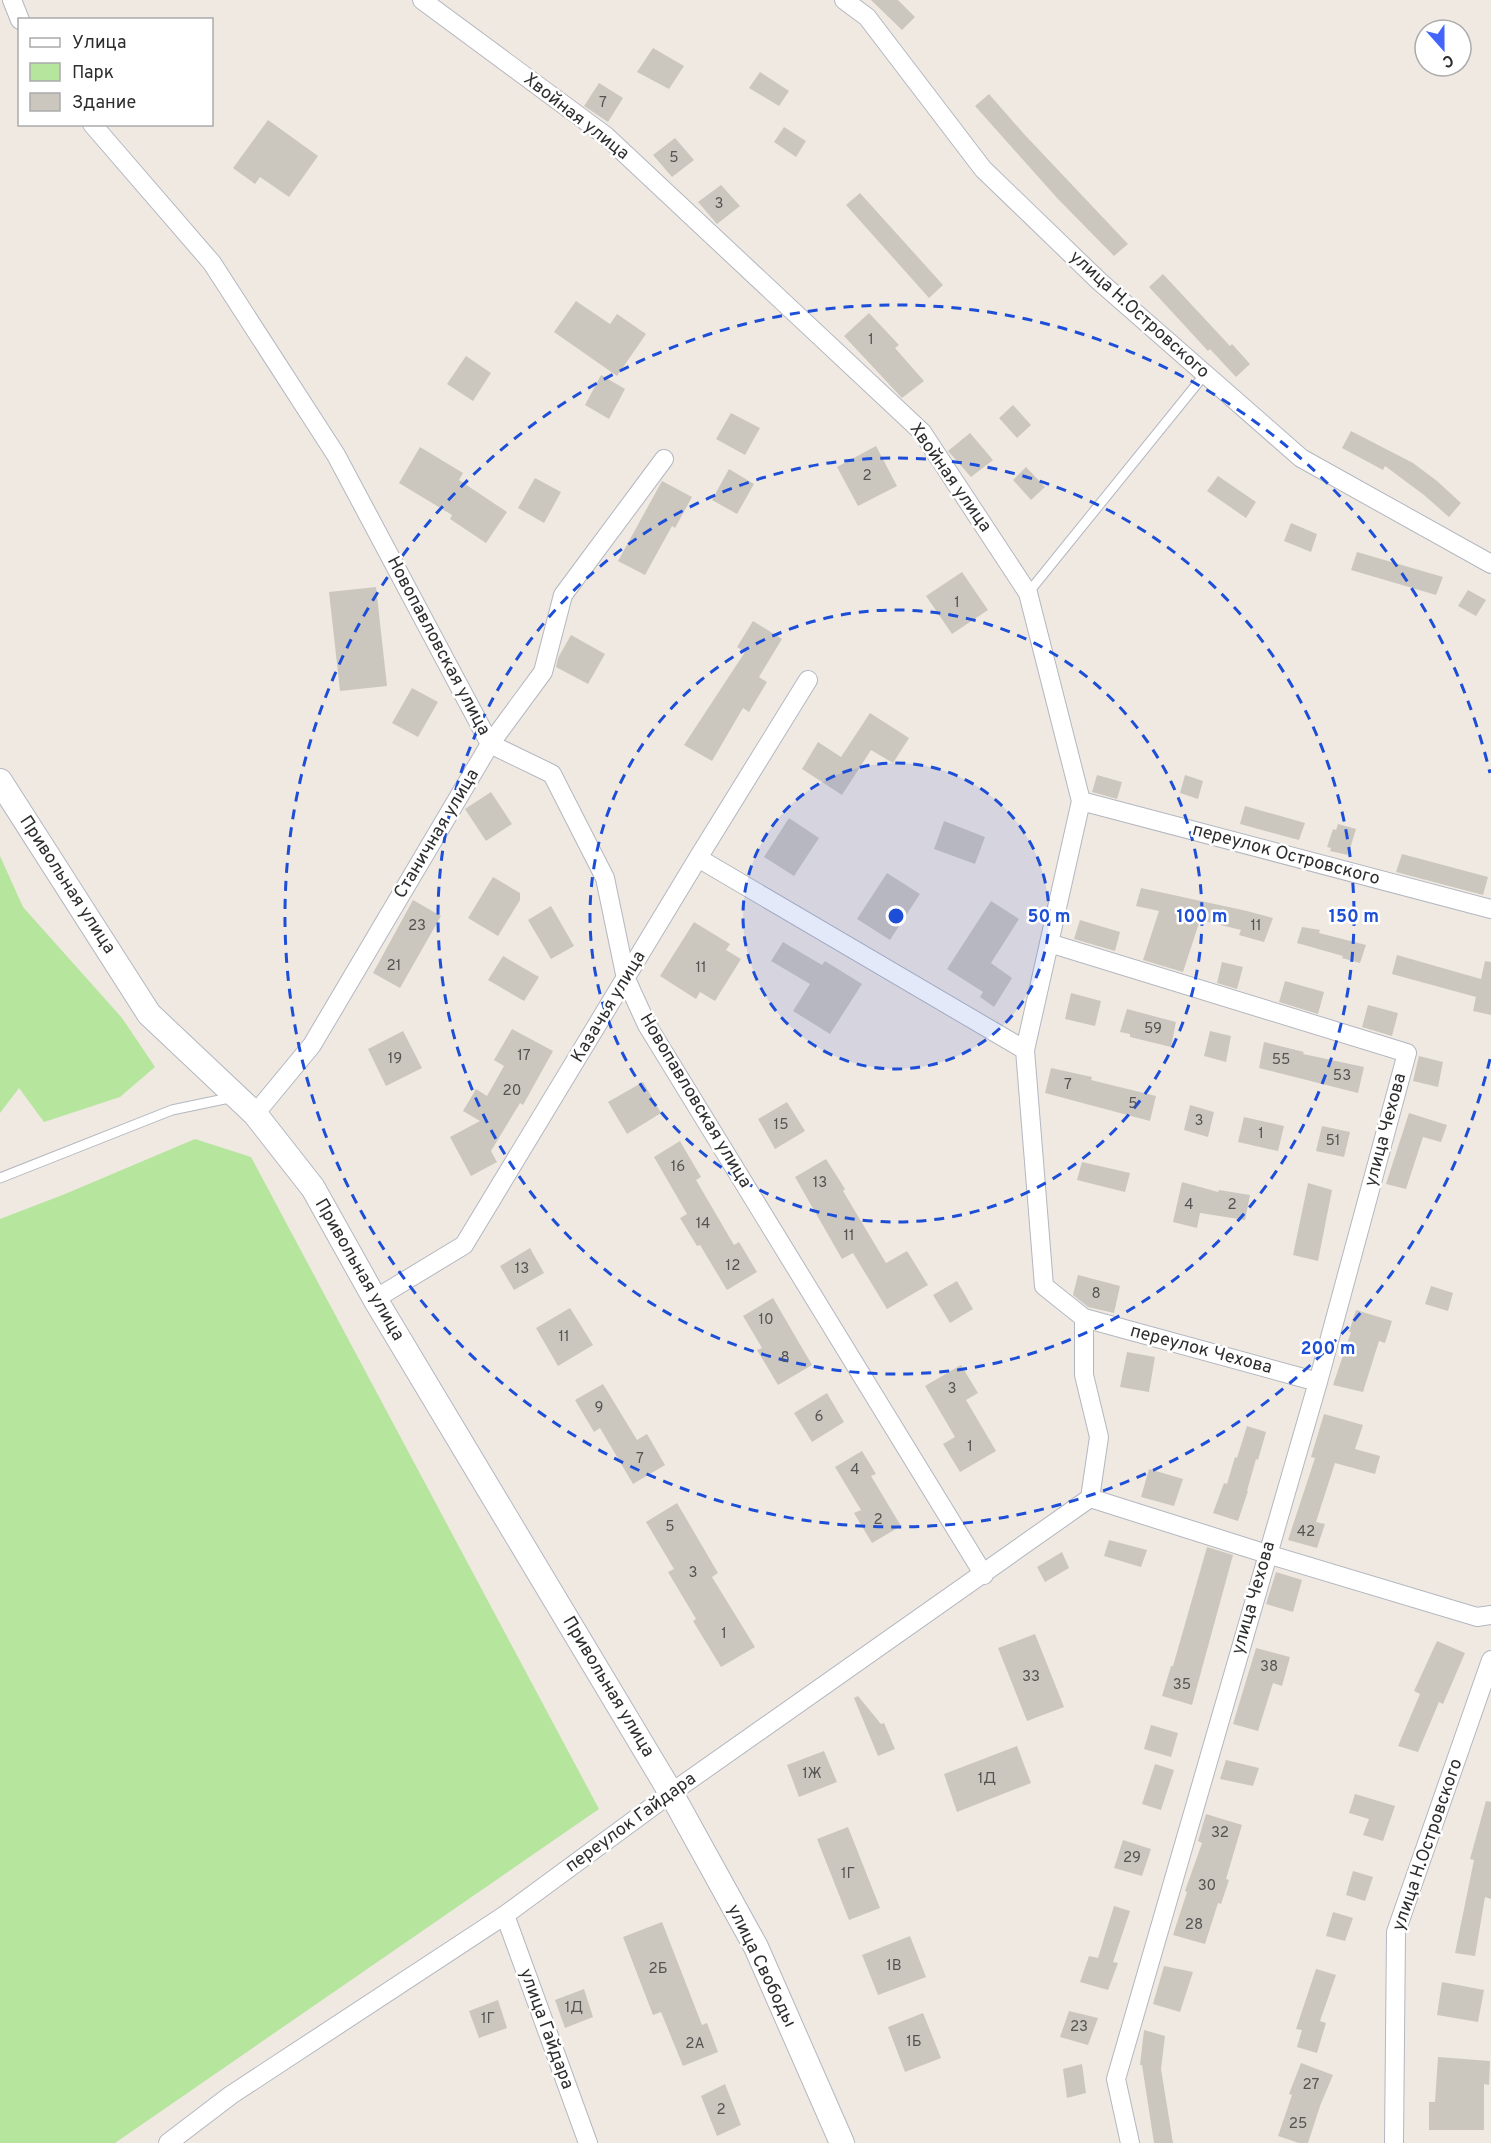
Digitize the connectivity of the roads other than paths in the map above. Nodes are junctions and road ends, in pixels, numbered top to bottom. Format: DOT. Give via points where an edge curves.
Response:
graph roads {
  1 [pos="12,0"];
  2 [pos="422,0"];
  3 [pos="844,0"];
  4 [pos="19,18"];
  5 [pos="94,126"];
  6 [pos="1205,374"];
  7 [pos="664,459"];
  8 [pos="1491,564"];
  9 [pos="1028,593"];
  10 [pos="808,680"];
  11 [pos="490,744"];
  12 [pos="0,781"];
  13 [pos="1081,801"];
  14 [pos="698,858"];
  15 [pos="1491,909"];
  16 [pos="1049,944"];
  17 [pos="626,979"];
  18 [pos="1025,1050"];
  19 [pos="236,1097"];
  20 [pos="255,1114"];
  21 [pos="0,1178"];
  22 [pos="375,1299"];
  23 [pos="1084,1318"];
  24 [pos="1318,1382"];
  25 [pos="1090,1498"];
  26 [pos="1267,1554"];
  27 [pos="984,1575"];
  28 [pos="1491,1615"];
  29 [pos="1491,1660"];
  30 [pos="671,1793"];
  31 [pos="505,1915"];
  32 [pos="168,2143"];
  33 [pos="588,2143"];
  34 [pos="842,2143"];
  35 [pos="1131,2143"];
  36 [pos="1394,2143"];
  1 -- 4 [label="street"];
  2 -- 9 [label="street, Хвойная улица" via="606,136 922,432"];
  3 -- 6 [label="street, улица Н.Островского" via="867,16 983,169 1099,281"];
  5 -- 11 [label="street, Новопавловская улица" via="212,262 336,455"];
  6 -- 8 [label="street, улица Н.Островского" via="1301,458"];
  6 -- 9 [label="lane"];
  7 -- 11 [label="street, Станичная улица" via="563,595 543,672"];
  9 -- 13 [label="street, Хвойная улица"];
  10 -- 14 [label="street, Казачья улица"];
  11 -- 17 [label="street, Новопавловская улица" via="552,774 604,878"];
  11 -- 20 [label="street, Станичная улица" via="312,1045"];
  12 -- 19 [label="street, Привольная улица" via="149,1014"];
  13 -- 15 [label="street, переулок Островского"];
  13 -- 16 [label="street, Хвойная улица"];
  14 -- 17 [label="street, Казачья улица"];
  14 -- 18 [label="street"];
  16 -- 18 [label="street, Хвойная улица"];
  16 -- 24 [label="street, улица Чехова" via="1407,1053"];
  17 -- 22 [label="street, Казачья улица" via="464,1245"];
  17 -- 27 [label="street, Новопавловская улица" via="646,1025"];
  18 -- 23 [label="street, Хвойная улица" via="1044,1286"];
  19 -- 20 [label="street, Привольная улица"];
  19 -- 21 [label="lane" via="172,1110"];
  20 -- 22 [label="street, Привольная улица" via="313,1188"];
  22 -- 30 [label="street, Привольная улица"];
  23 -- 24 [label="street, переулок Чехова"];
  23 -- 25 [label="street" via="1084,1375 1099,1437"];
  24 -- 26 [label="street, улица Чехова"];
  25 -- 26 [label="street"];
  25 -- 27 [label="street, переулок Гайдара"];
  26 -- 28 [label="street" via="1477,1617"];
  26 -- 35 [label="street, улица Чехова" via="1116,2079"];
  27 -- 30 [label="street, переулок Гайдара"];
  29 -- 36 [label="street, улица Н.Островского" via="1396,1932"];
  30 -- 31 [label="street, переулок Гайдара"];
  30 -- 34 [label="street, улица Свободы" via="756,1947"];
  31 -- 32 [label="street, переулок Гайдара" via="231,2095"];
  31 -- 33 [label="street, улица Гайдара"];
}
